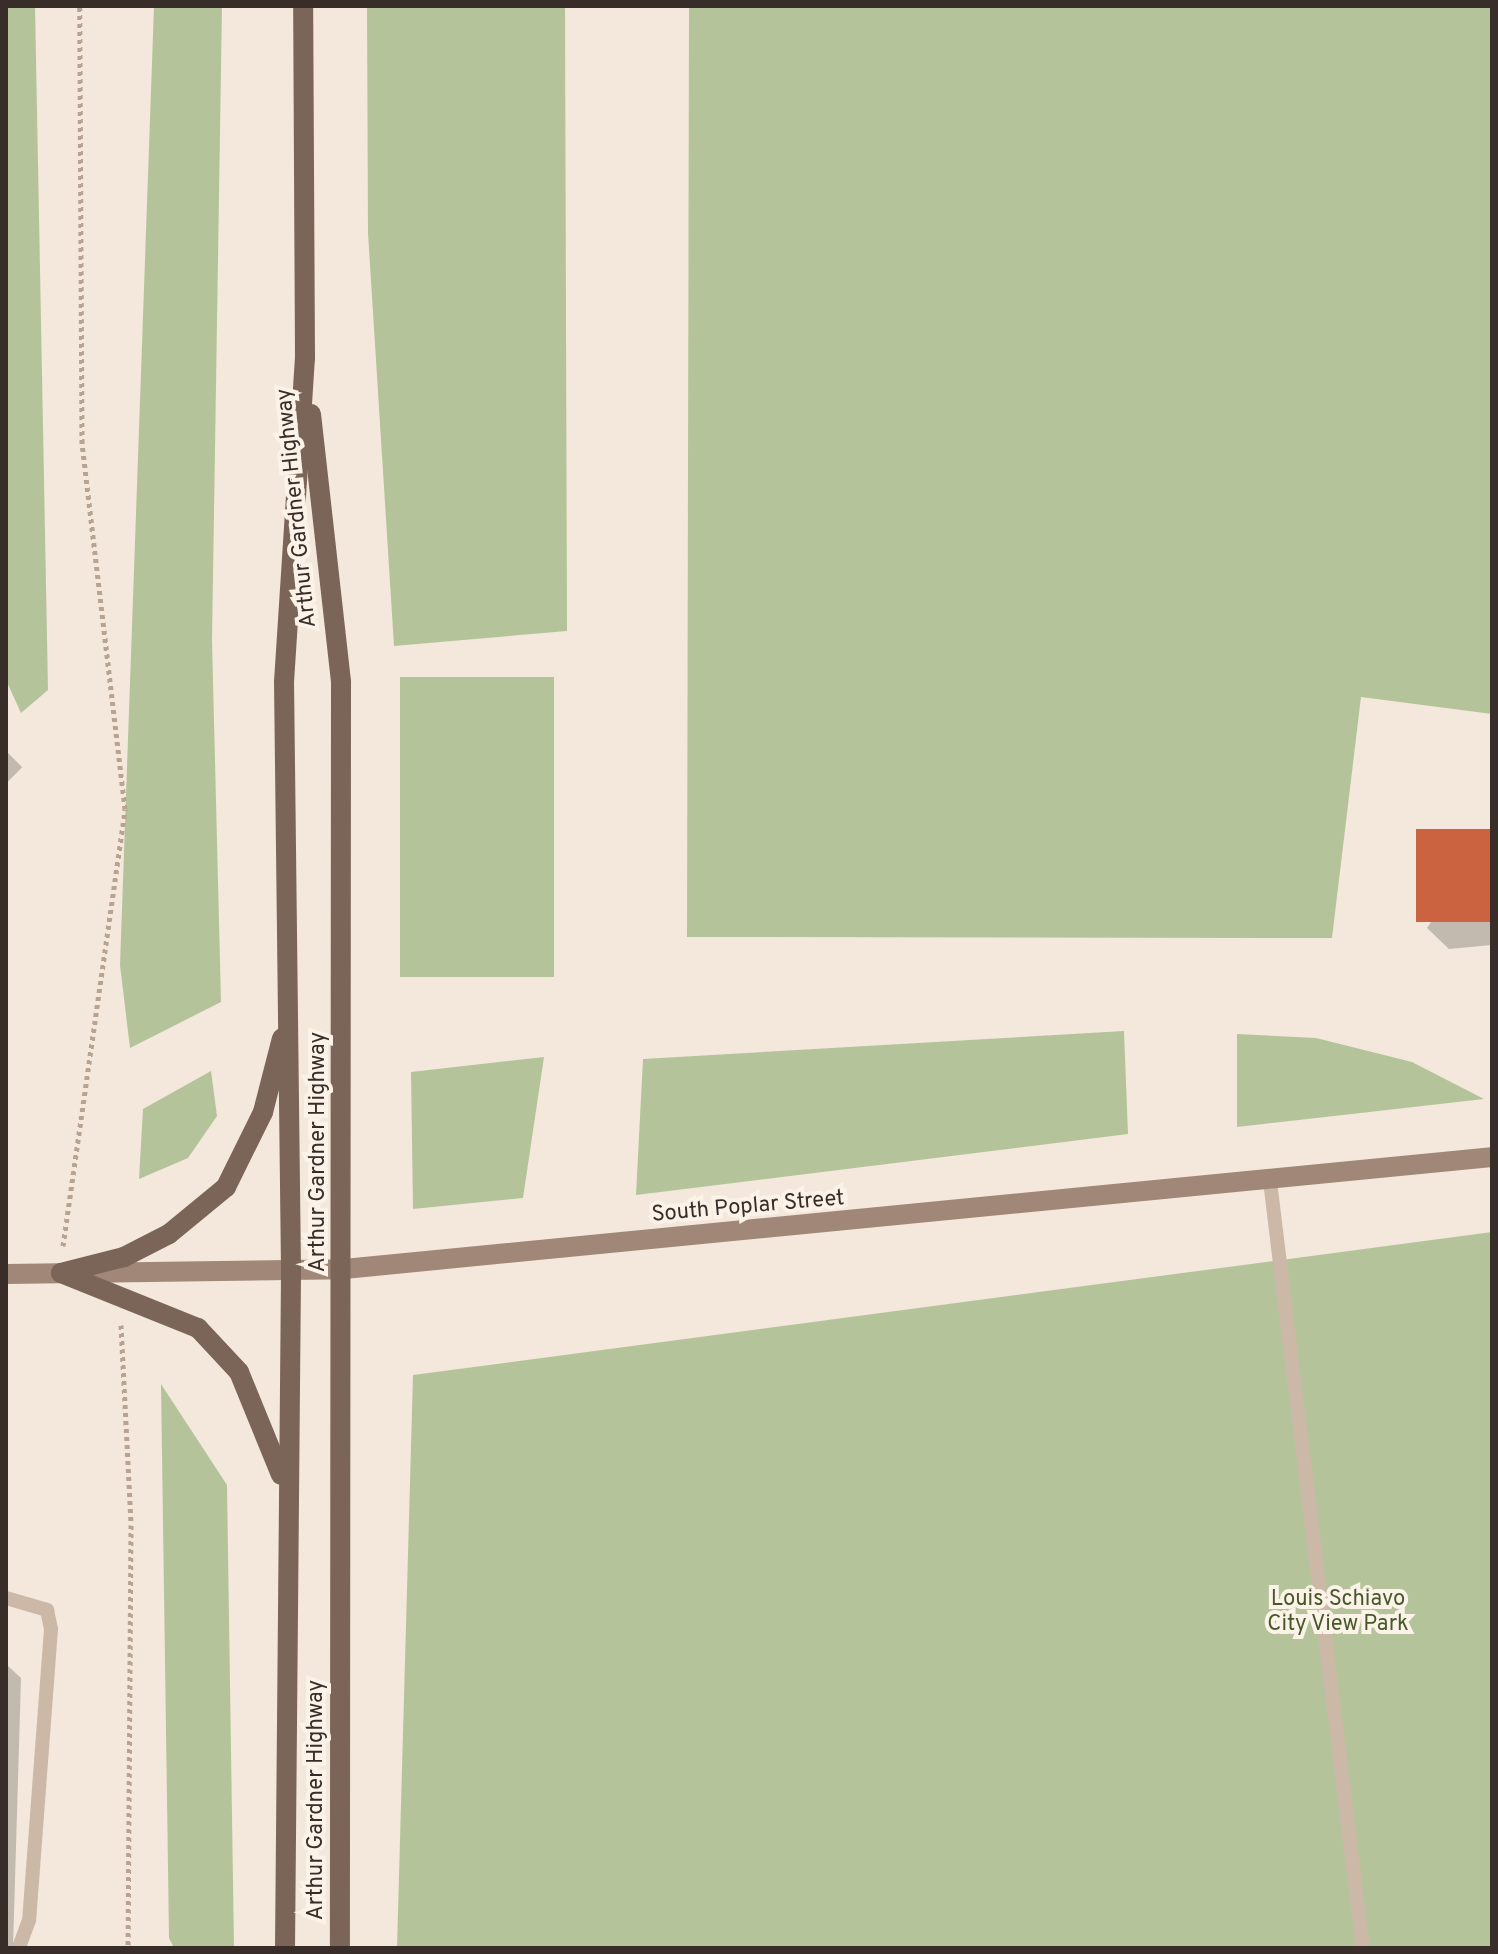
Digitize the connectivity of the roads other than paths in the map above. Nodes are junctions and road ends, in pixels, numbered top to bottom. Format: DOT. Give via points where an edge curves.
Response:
graph roads {
  1 [pos="303,6"];
  2 [pos="305,358"];
  3 [pos="288,1011"];
  4 [pos="1492,1157"];
  5 [pos="1270,1181"];
  6 [pos="344,1269"];
  7 [pos="291,1270"];
  8 [pos="61,1273"];
  9 [pos="6,1274"];
  10 [pos="289,1524"];
  11 [pos="6,1598"];
  12 [pos="19,1948"];
  13 [pos="285,1948"];
  14 [pos="340,1948"];
  15 [pos="1363,1948"];
  1 -- 2 [label="main road, Arthur Gardner Highway"];
  2 -- 3 [label="main road, Arthur Gardner Highway" via="284,682"];
  2 -- 6 [label="main road, Arthur Gardner Highway" via="341,682"];
  3 -- 7 [label="main road, Arthur Gardner Highway"];
  3 -- 8 [label="main road" via="263,1112 226,1187 169,1234 124,1257"];
  4 -- 5 [label="street, South Poplar Street"];
  5 -- 6 [label="street, South Poplar Street"];
  5 -- 15 [label="lane"];
  6 -- 7 [label="street, South Poplar Street"];
  6 -- 14 [label="main road, Arthur Gardner Highway"];
  7 -- 8 [label="street, South Poplar Street"];
  7 -- 10 [label="main road, Arthur Gardner Highway"];
  8 -- 9 [label="street, South Poplar Street"];
  8 -- 10 [label="main road" via="198,1328 239,1372 277,1451"];
  10 -- 13 [label="main road, Arthur Gardner Highway"];
  11 -- 12 [label="lane" via="47,1610 51,1629 29,1920"];
}
